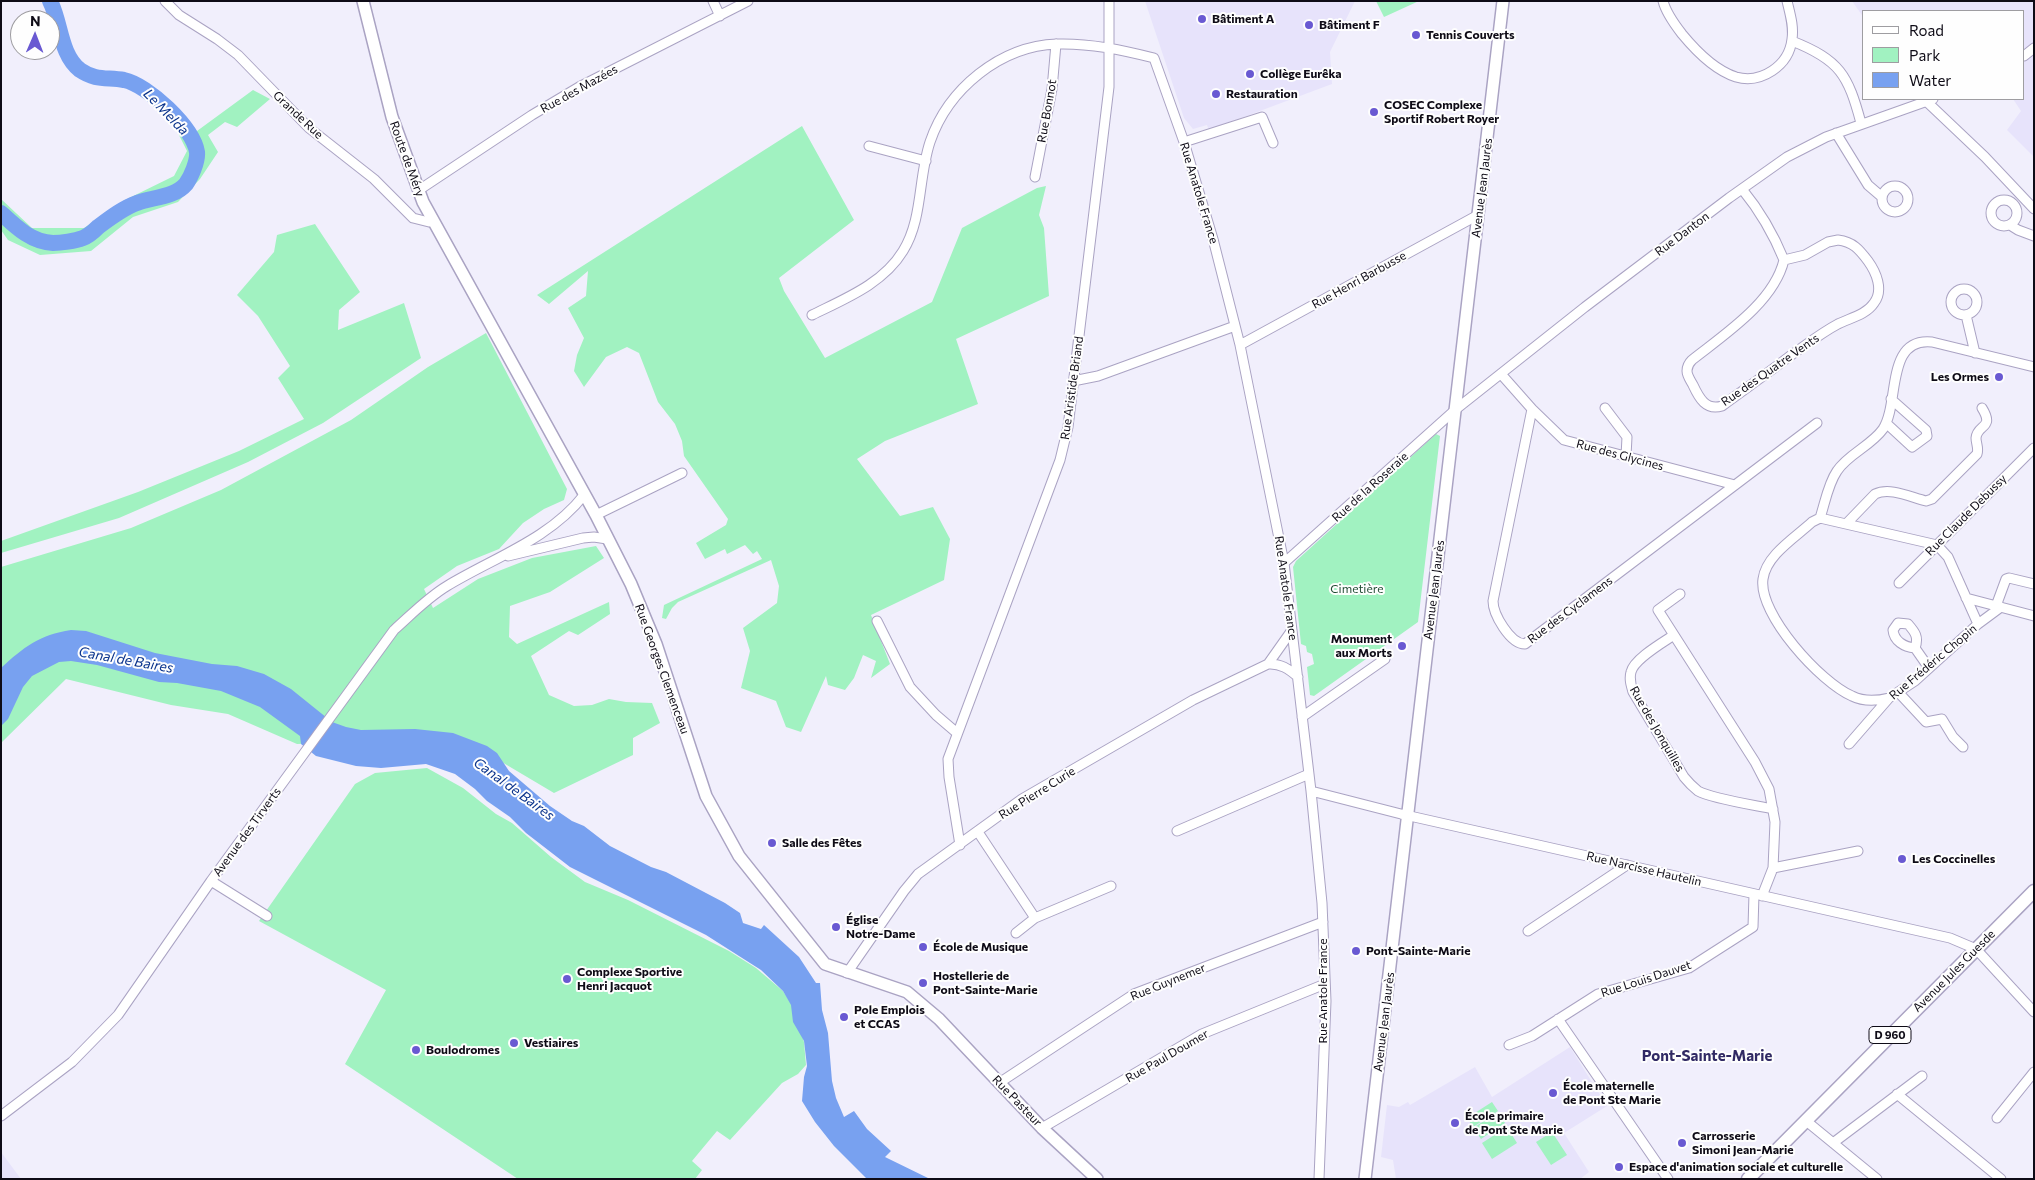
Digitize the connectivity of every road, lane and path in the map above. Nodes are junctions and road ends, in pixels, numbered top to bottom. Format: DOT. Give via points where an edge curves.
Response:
graph roads {
  1 [pos="165,1"];
  2 [pos="363,1"];
  3 [pos="712,1"];
  4 [pos="748,1"];
  5 [pos="1109,1"];
  6 [pos="1503,1"];
  7 [pos="1663,1"];
  8 [pos="1787,1"];
  9 [pos="720,16"];
  10 [pos="1792,41"];
  11 [pos="1056,44"];
  12 [pos="1110,47"];
  13 [pos="1930,100"];
  14 [pos="1861,123"];
  15 [pos="1836,133"];
  16 [pos="1184,142"];
  17 [pos="1273,143"];
  18 [pos="869,146"];
  19 [pos="926,161"];
  20 [pos="1035,177"];
  21 [pos="1742,189"];
  22 [pos="419,190"];
  23 [pos="1882,197"];
  24 [pos="2034,209"];
  25 [pos="1478,215"];
  26 [pos="433,219"];
  27 [pos="2010,225"];
  28 [pos="2034,236"];
  29 [pos="1784,260"];
  30 [pos="480,306"];
  31 [pos="1966,315"];
  32 [pos="812,316"];
  33 [pos="1235,326"];
  34 [pos="1240,345"];
  35 [pos="1975,353"];
  36 [pos="2034,367"];
  37 [pos="1501,374"];
  38 [pos="1073,381"];
  39 [pos="1891,399"];
  40 [pos="1605,408"];
  41 [pos="1982,408"];
  42 [pos="1532,409"];
  43 [pos="1455,410"];
  44 [pos="1817,423"];
  45 [pos="1886,423"];
  46 [pos="2034,448"];
  47 [pos="1626,456"];
  48 [pos="682,473"];
  49 [pos="1735,485"];
  50 [pos="584,495"];
  51 [pos="596,516"];
  52 [pos="1820,518"];
  53 [pos="1847,523"];
  54 [pos="607,539"];
  55 [pos="1937,545"];
  56 [pos="500,558"];
  57 [pos="1284,563"];
  58 [pos="1899,583"];
  59 [pos="2034,584"];
  60 [pos="1680,594"];
  61 [pos="1966,598"];
  62 [pos="1999,607"];
  63 [pos="2034,616"];
  64 [pos="877,621"];
  65 [pos="1978,624"];
  66 [pos="1292,630"];
  67 [pos="1674,635"];
  68 [pos="1915,648"];
  69 [pos="1384,659"];
  70 [pos="1268,664"];
  71 [pos="1929,668"];
  72 [pos="1298,677"];
  73 [pos="1899,694"];
  74 [pos="1889,698"];
  75 [pos="1302,717"];
  76 [pos="957,733"];
  77 [pos="1849,744"];
  78 [pos="1963,747"];
  79 [pos="1309,774"];
  80 [pos="1311,791"];
  81 [pos="1773,809"];
  82 [pos="1408,816"];
  83 [pos="978,832"];
  84 [pos="1177,832"];
  85 [pos="960,845"];
  86 [pos="1858,851"];
  87 [pos="1626,865"];
  88 [pos="1773,868"];
  89 [pos="211,881"];
  90 [pos="1111,886"];
  91 [pos="2034,891"];
  92 [pos="1758,895"];
  93 [pos="267,916"];
  94 [pos="1035,918"];
  95 [pos="1323,922"];
  96 [pos="1528,931"];
  97 [pos="1016,933"];
  98 [pos="1976,949"];
  99 [pos="830,967"];
  100 [pos="847,972"];
  101 [pos="1325,984"];
  102 [pos="2034,1012"];
  103 [pos="1558,1019"];
  104 [pos="1509,1045"];
  105 [pos="2034,1072"];
  106 [pos="1922,1076"];
  107 [pos="1000,1083"];
  108 [pos="1897,1094"];
  109 [pos="1,1116"];
  110 [pos="1997,1118"];
  111 [pos="1806,1120"];
  112 [pos="1042,1128"];
  113 [pos="1833,1144"];
  114 [pos="1875,1178"];
  115 [pos="1097,1179"];
  116 [pos="1320,1179"];
  117 [pos="1365,1179"];
  118 [pos="1668,1179"];
  119 [pos="1748,1179"];
  120 [pos="2001,1179"];
  1 -- 26 [label="street, Grande Rue" via="238,55 309,128 354,162 413,218 430,222"];
  2 -- 22 [label="main road, Route de Méry" via="392,117"];
  3 -- 9 [label="street"];
  4 -- 9 [label="street, Rue des Mazées"];
  5 -- 12 [label="street, Rue Aristide Briand"];
  6 -- 25 [label="main road, Avenue Jean Jaurès"];
  7 -- 10 [label="street" via="1669,16 1692,46 1715,66 1734,76 1745,79 1766,76 1788,54"];
  8 -- 10 [label="street"];
  9 -- 22 [label="street, Rue des Mazées" via="579,87"];
  10 -- 14 [label="street" via="1823,55 1841,71 1852,92"];
  11 -- 12 [label="street"];
  11 -- 19 [label="street" via="1022,50 968,82 944,112 930,142"];
  11 -- 20 [label="street, Rue Bonnot" via="1052,89"];
  12 -- 16 [label="street, Rue Anatole France" via="1154,58"];
  12 -- 38 [label="street, Rue Aristide Briand" via="1109,87"];
  13 -- 14 [label="street, Rue Danton"];
  13 -- 24 [label="street"];
  14 -- 15 [label="street, Rue Danton"];
  15 -- 21 [label="street, Rue Danton" via="1787,158"];
  15 -- 23 [label="street" via="1868,185"];
  16 -- 17 [label="street" via="1262,117"];
  16 -- 33 [label="street, Rue Anatole France"];
  18 -- 19 [label="street"];
  19 -- 32 [label="street" via="917,216 904,251 895,264 871,284"];
  21 -- 29 [label="street" via="1760,211"];
  21 -- 37 [label="street, Rue Danton"];
  22 -- 26 [label="main road, Route de Méry"];
  25 -- 34 [label="street, Rue Henri Barbusse"];
  25 -- 43 [label="main road, Avenue Jean Jaurès"];
  26 -- 30 [label="main road, Route de Méry"];
  27 -- 28 [label="street"];
  29 -- 29 [label="street, Rue des Quatre Vents" via="1782,270 1766,294 1731,330 1688,365 1688,376 1700,399 1710,407 1722,406 1820,334 1867,311 1877,299 1878,280 1873,268 1856,246 1847,241 1828,242 1805,255"];
  30 -- 50 [label="main road, Rue Georges Clemenceau"];
  31 -- 35 [label="street"];
  33 -- 34 [label="street, Rue Anatole France"];
  33 -- 38 [label="street" via="1098,376"];
  34 -- 57 [label="street, Rue Anatole France"];
  35 -- 36 [label="street"];
  35 -- 39 [label="street" via="1932,342 1911,345 1901,358"];
  37 -- 42 [label="street, Rue des Glycines"];
  37 -- 43 [label="street, Rue Danton"];
  38 -- 76 [label="street, Rue Aristide Briand" via="1068,427 1060,460"];
  39 -- 45 [label="street"];
  39 -- 45 [label="street" via="1926,430 1927,436 1912,447"];
  40 -- 47 [label="street" via="1627,437"];
  41 -- 53 [label="street" via="1987,420 1978,433 1977,454 1932,499 1926,501 1880,491"];
  42 -- 47 [label="street, Rue des Glycines" via="1564,440"];
  42 -- 49 [label="street, Rue des Cyclamens" via="1493,600 1493,609 1518,644 1524,644"];
  43 -- 57 [label="street, Rue de la Roseraie"];
  43 -- 82 [label="main road, Avenue Jean Jaurès"];
  44 -- 49 [label="street, Rue des Cyclamens"];
  45 -- 52 [label="street" via="1874,438 1837,470"];
  46 -- 55 [label="street, Rue Claude Debussy"];
  47 -- 49 [label="street, Rue des Glycines"];
  48 -- 51 [label="street"];
  50 -- 51 [label="main road, Rue Georges Clemenceau"];
  50 -- 56 [label="street, Avenue des Tirverts" via="562,519"];
  51 -- 54 [label="main road, Rue Georges Clemenceau"];
  52 -- 53 [label="street"];
  52 -- 74 [label="street" via="1768,564 1763,579 1765,597 1785,634 1819,674 1852,696 1872,700"];
  53 -- 55 [label="street"];
  54 -- 56 [label="street, Avenue des Tirverts" via="583,538"];
  54 -- 99 [label="main road, Rue Georges Clemenceau" via="631,584 656,644 706,796 744,863 819,958"];
  55 -- 58 [label="street, Rue Claude Debussy"];
  55 -- 61 [label="street" via="1948,557"];
  56 -- 89 [label="street, Avenue des Tirverts" via="444,587 394,630"];
  57 -- 66 [label="street, Rue Anatole France"];
  59 -- 62 [label="street" via="2006,579"];
  60 -- 67 [label="street" via="1658,610"];
  61 -- 62 [label="street"];
  61 -- 65 [label="street"];
  62 -- 63 [label="street"];
  62 -- 65 [label="street, Rue Frédéric Chopin"];
  64 -- 76 [label="street" via="910,687"];
  65 -- 71 [label="street, Rue Frédéric Chopin"];
  66 -- 70 [label="street, Rue Pierre Curie"];
  66 -- 72 [label="street, Rue Anatole France"];
  67 -- 81 [label="street" via="1755,762 1769,789"];
  67 -- 81 [label="street, Rue des Jonquilles" via="1636,663 1631,671 1633,692 1691,785 1711,795"];
  68 -- 71 [label="street"];
  69 -- 75 [label="street"];
  70 -- 72 [label="street" via="1276,663"];
  70 -- 83 [label="street, Rue Pierre Curie" via="1193,700 1130,736 1022,799"];
  71 -- 73 [label="street, Rue Frédéric Chopin"];
  72 -- 75 [label="street, Rue Anatole France"];
  73 -- 74 [label="street, Rue Frédéric Chopin"];
  73 -- 78 [label="street" via="1926,722 1942,719"];
  74 -- 77 [label="street, Rue Frédéric Chopin"];
  75 -- 79 [label="street, Rue Anatole France"];
  76 -- 85 [label="street, Rue Aristide Briand" via="948,767"];
  79 -- 80 [label="street, Rue Anatole France"];
  79 -- 84 [label="street"];
  80 -- 82 [label="street, Rue Narcisse Hautelin"];
  80 -- 95 [label="street, Rue Anatole France"];
  81 -- 88 [label="street"];
  82 -- 87 [label="street, Rue Narcisse Hautelin"];
  82 -- 117 [label="main road, Avenue Jean Jaurès"];
  83 -- 85 [label="street, Rue Pierre Curie"];
  83 -- 94 [label="street"];
  85 -- 100 [label="street, Rue Pierre Curie" via="918,874"];
  86 -- 88 [label="street"];
  87 -- 92 [label="street, Rue Narcisse Hautelin"];
  87 -- 96 [label="street"];
  88 -- 92 [label="street"];
  89 -- 93 [label="street"];
  89 -- 109 [label="street, Avenue des Tirverts" via="118,1015 72,1062"];
  90 -- 94 [label="street"];
  91 -- 98 [label="main road, Avenue Jules Guesde / D 960"];
  92 -- 98 [label="street, Rue Narcisse Hautelin" via="1950,938"];
  92 -- 103 [label="street, Rue Louis Dauvet" via="1753,927 1689,968 1598,994"];
  94 -- 97 [label="street"];
  95 -- 101 [label="street, Rue Anatole France"];
  95 -- 107 [label="street, Rue Guynemer" via="1134,994"];
  98 -- 102 [label="street"];
  98 -- 111 [label="main road, Avenue Jules Guesde / D 960"];
  99 -- 100 [label="main road, Rue Pasteur"];
  100 -- 107 [label="main road, Rue Pasteur" via="907,992"];
  101 -- 112 [label="street, Rue Paul Doumer" via="1202,1034"];
  101 -- 116 [label="street, Rue Anatole France"];
  103 -- 104 [label="street, Rue Louis Dauvet" via="1532,1036"];
  103 -- 118 [label="street"];
  105 -- 110 [label="street"];
  106 -- 108 [label="street"];
  107 -- 112 [label="main road, Rue Pasteur"];
  108 -- 113 [label="street"];
  108 -- 120 [label="street"];
  111 -- 113 [label="street"];
  111 -- 119 [label="main road, Avenue Jules Guesde / D 960"];
  112 -- 115 [label="main road, Rue Pasteur"];
  113 -- 114 [label="street"];
}
